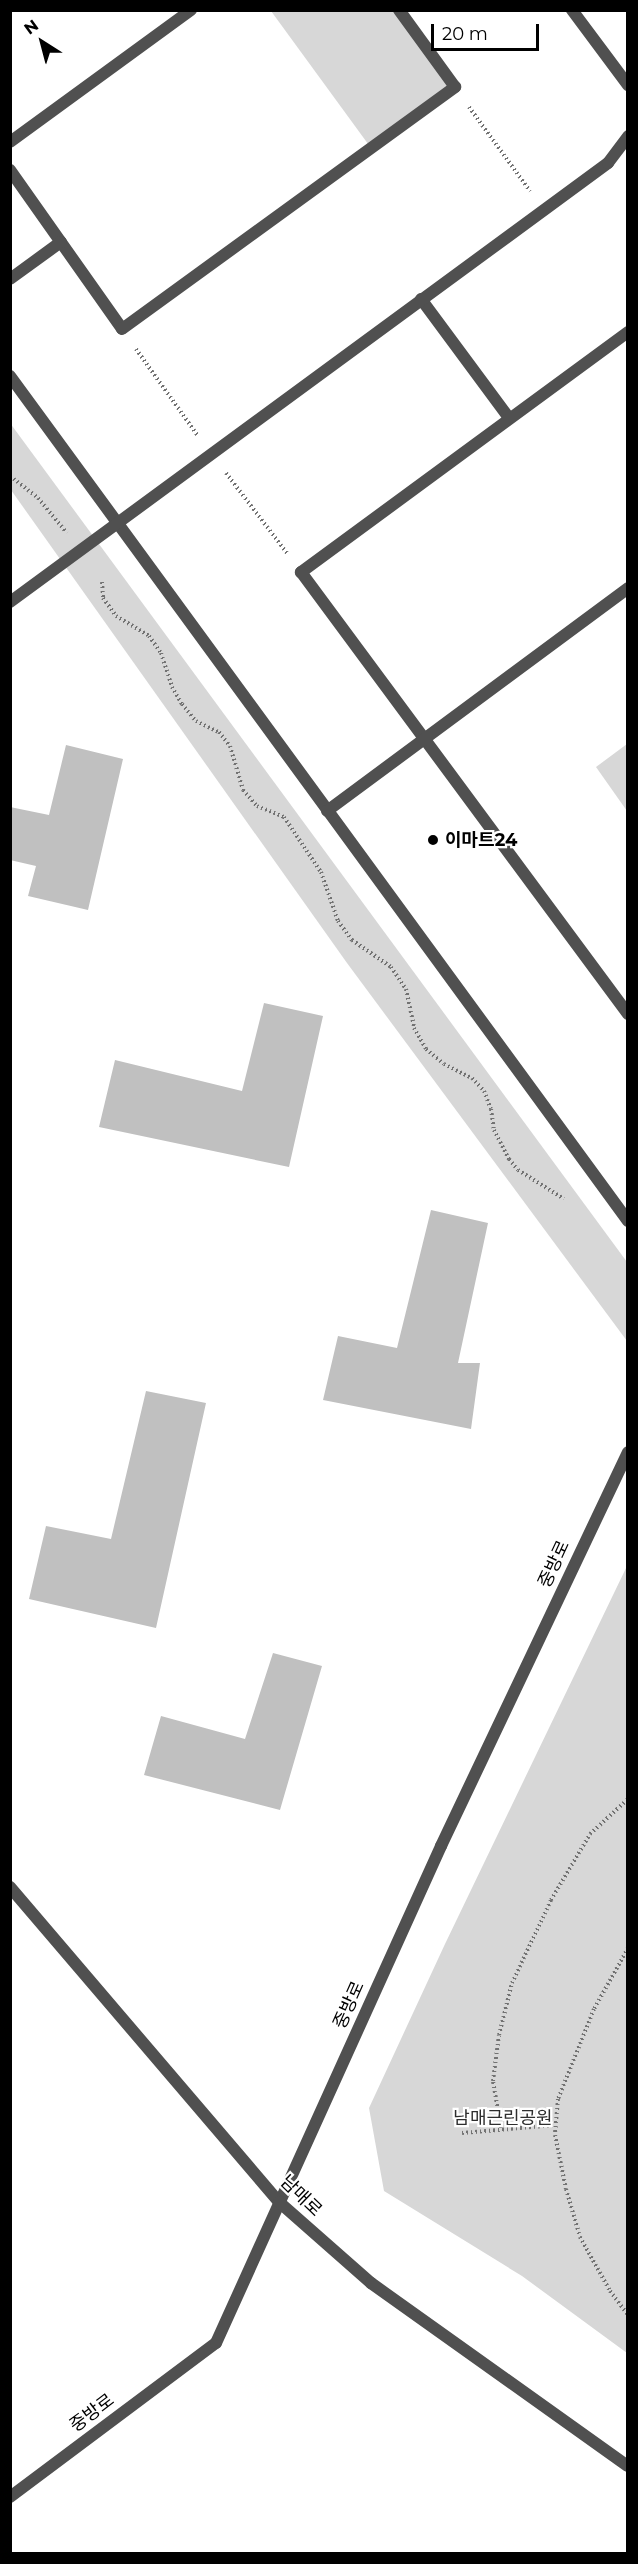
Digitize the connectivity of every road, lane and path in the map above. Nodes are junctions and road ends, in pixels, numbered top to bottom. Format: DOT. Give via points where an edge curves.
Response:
graph roads {
  1 [pos="191,10"];
  2 [pos="399,10"];
  3 [pos="572,10"];
  4 [pos="627,85"];
  5 [pos="455,87"];
  6 [pos="627,136"];
  7 [pos="10,142"];
  8 [pos="10,170"];
  9 [pos="544,210"];
  10 [pos="61,242"];
  11 [pos="10,279"];
  12 [pos="421,299"];
  13 [pos="122,329"];
  14 [pos="627,332"];
  15 [pos="10,376"];
  16 [pos="509,418"];
  17 [pos="211,454"];
  18 [pos="10,476"];
  19 [pos="117,524"];
  20 [pos="70,537"];
  21 [pos="301,572"];
  22 [pos="102,582"];
  23 [pos="627,588"];
  24 [pos="10,602"];
  25 [pos="423,739"];
  26 [pos="327,812"];
  27 [pos="627,1014"];
  28 [pos="564,1199"];
  29 [pos="627,1221"];
  30 [pos="627,1452"];
  31 [pos="627,1799"];
  32 [pos="10,1887"];
  33 [pos="627,1948"];
  34 [pos="556,2125"];
  35 [pos="501,2128"];
  36 [pos="462,2133"];
  37 [pos="279,2202"];
  38 [pos="627,2314"];
  39 [pos="627,2466"];
  40 [pos="10,2497"];
  1 -- 7 [label="street"];
  2 -- 5 [label="street"];
  3 -- 4 [label="street"];
  5 -- 9 [label="path"];
  5 -- 13 [label="street"];
  6 -- 9 [label="street" via="608,163"];
  8 -- 10 [label="street"];
  9 -- 12 [label="street"];
  10 -- 11 [label="street"];
  10 -- 13 [label="street"];
  12 -- 16 [label="street"];
  12 -- 17 [label="street"];
  13 -- 17 [label="path"];
  14 -- 16 [label="street"];
  15 -- 19 [label="street"];
  16 -- 21 [label="street"];
  17 -- 19 [label="street"];
  17 -- 21 [label="path"];
  18 -- 20 [label="path" via="38,498"];
  19 -- 24 [label="street"];
  19 -- 26 [label="street"];
  21 -- 25 [label="street"];
  22 -- 28 [label="path" via="104,598 116,616 149,636 161,653 182,704 196,721 219,732 230,746 243,790 257,806 284,818 290,826 321,872 338,921 352,940 391,967 406,989 414,1028 426,1049 484,1090 494,1130 509,1159 518,1170"];
  23 -- 25 [label="street"];
  25 -- 26 [label="street"];
  25 -- 27 [label="street"];
  26 -- 29 [label="street"];
  30 -- 37 [label="street, 중방로"];
  31 -- 35 [label="path" via="590,1834 551,1900 512,1983 493,2081"];
  32 -- 37 [label="street, 남매로"];
  33 -- 34 [label="path" via="590,2019 558,2099"];
  34 -- 35 [label="path"];
  34 -- 38 [label="path" via="566,2189 580,2236"];
  35 -- 36 [label="path"];
  37 -- 39 [label="street, 남매로" via="372,2283"];
  37 -- 40 [label="street, 중방로" via="216,2343"];
}
